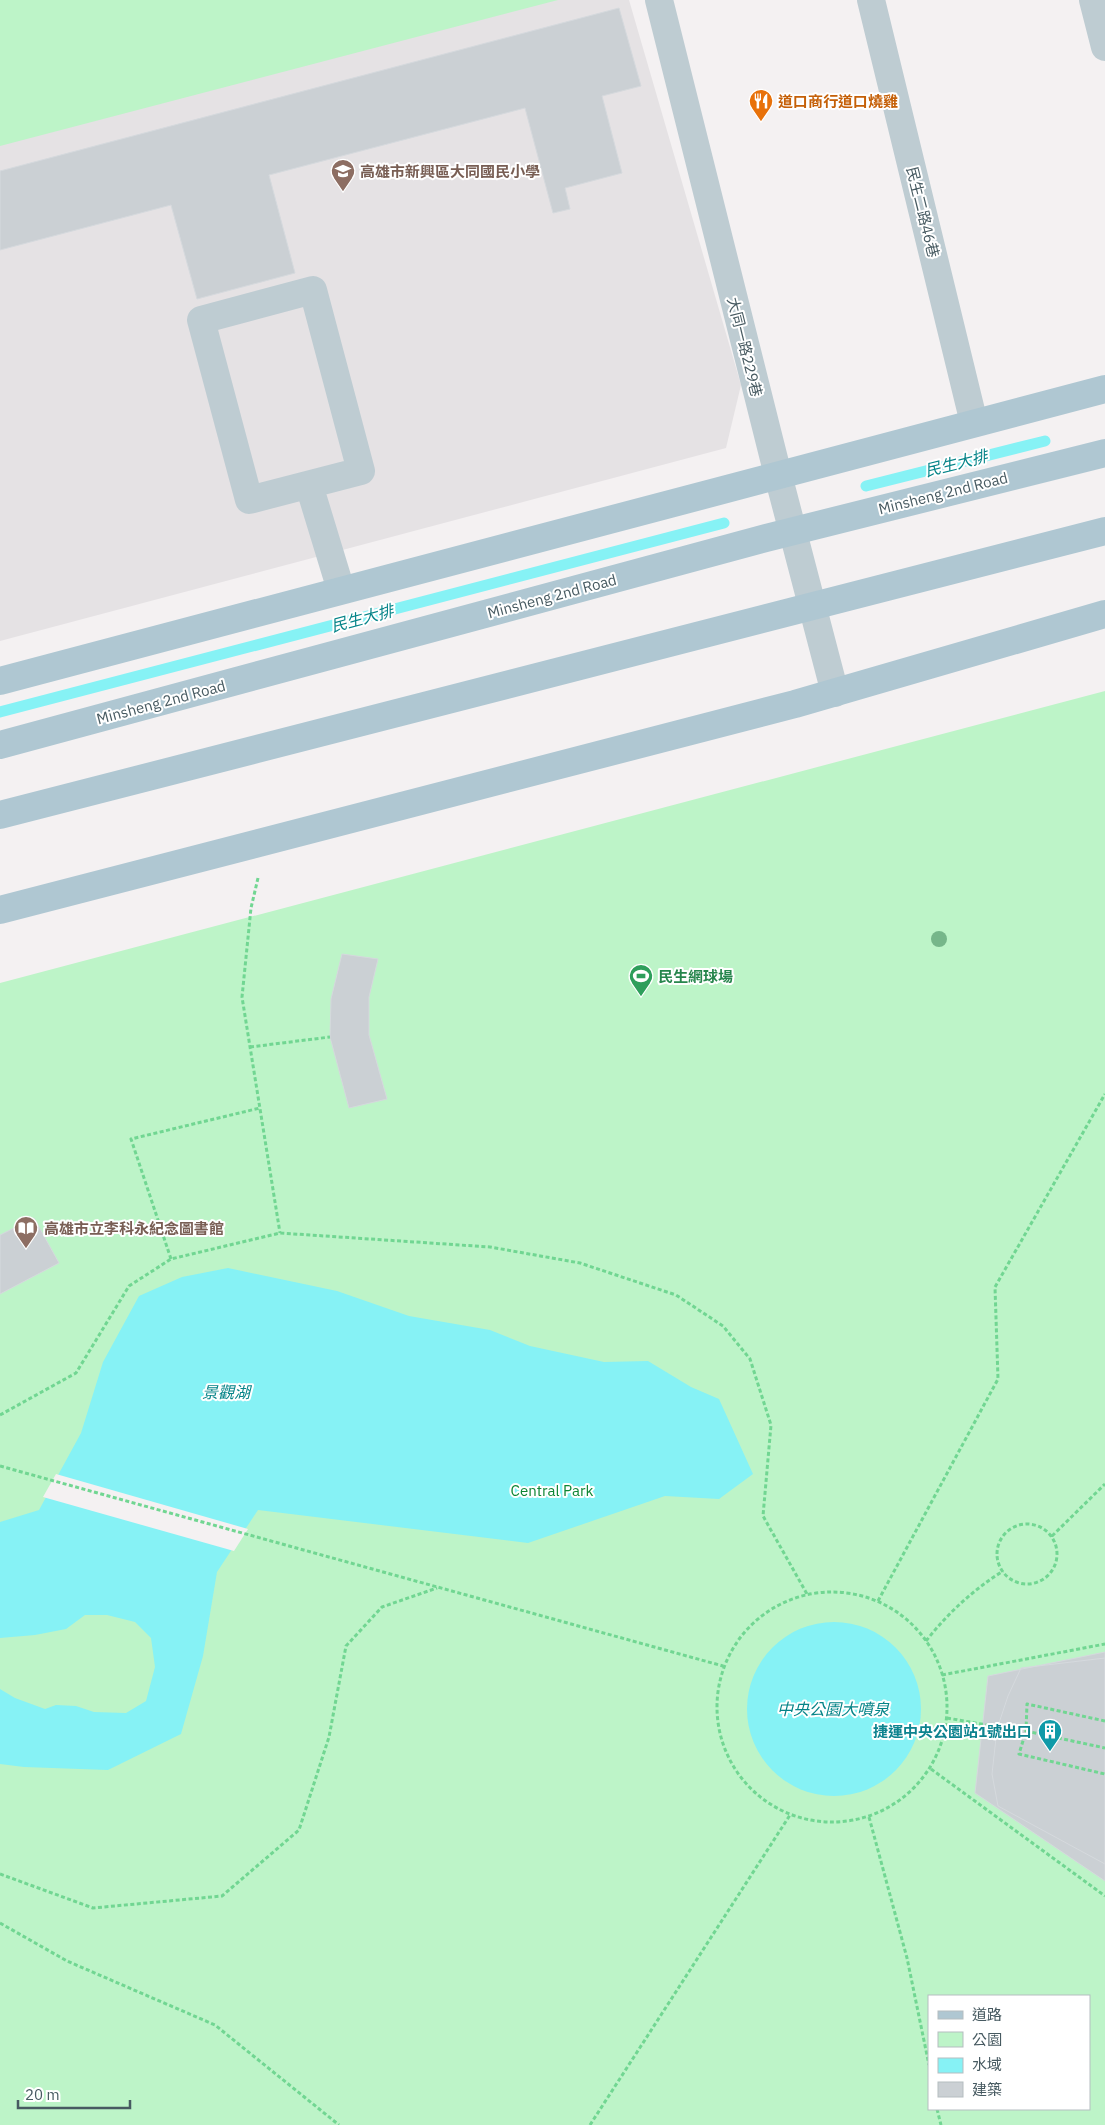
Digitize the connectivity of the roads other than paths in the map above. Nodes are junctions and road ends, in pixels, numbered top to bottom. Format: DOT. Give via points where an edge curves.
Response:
graph roads {
  1 [pos="659,0"];
  2 [pos="871,0"];
  3 [pos="1093,0"];
  4 [pos="1105,47"];
  5 [pos="1105,389"];
  6 [pos="974,423"];
  7 [pos="1105,453"];
  8 [pos="778,475"];
  9 [pos="310,485"];
  10 [pos="792,531"];
  11 [pos="1105,531"];
  12 [pos="341,590"];
  13 [pos="812,606"];
  14 [pos="1105,614"];
  15 [pos="0,681"];
  16 [pos="836,693"];
  17 [pos="0,745"];
  18 [pos="0,814"];
  19 [pos="0,910"];
  1 -- 8 [label="street, 大同一路229巷"];
  2 -- 6 [label="street, 民生二路46巷"];
  3 -- 4 [label="street"];
  5 -- 6 [label="main road"];
  6 -- 8 [label="main road"];
  7 -- 10 [label="main road, Minsheng 2nd Road"];
  8 -- 10 [label="street, 大同一路229巷"];
  8 -- 12 [label="main road"];
  9 -- 9 [label="street" via="361,471 312,290 201,320 249,500"];
  9 -- 12 [label="street"];
  10 -- 13 [label="street, 大同一路229巷"];
  10 -- 17 [label="main road, Minsheng 2nd Road"];
  11 -- 13 [label="main road"];
  12 -- 15 [label="main road"];
  13 -- 16 [label="street, 大同一路229巷"];
  13 -- 18 [label="main road"];
  14 -- 16 [label="main road"];
  16 -- 19 [label="main road"];
}
